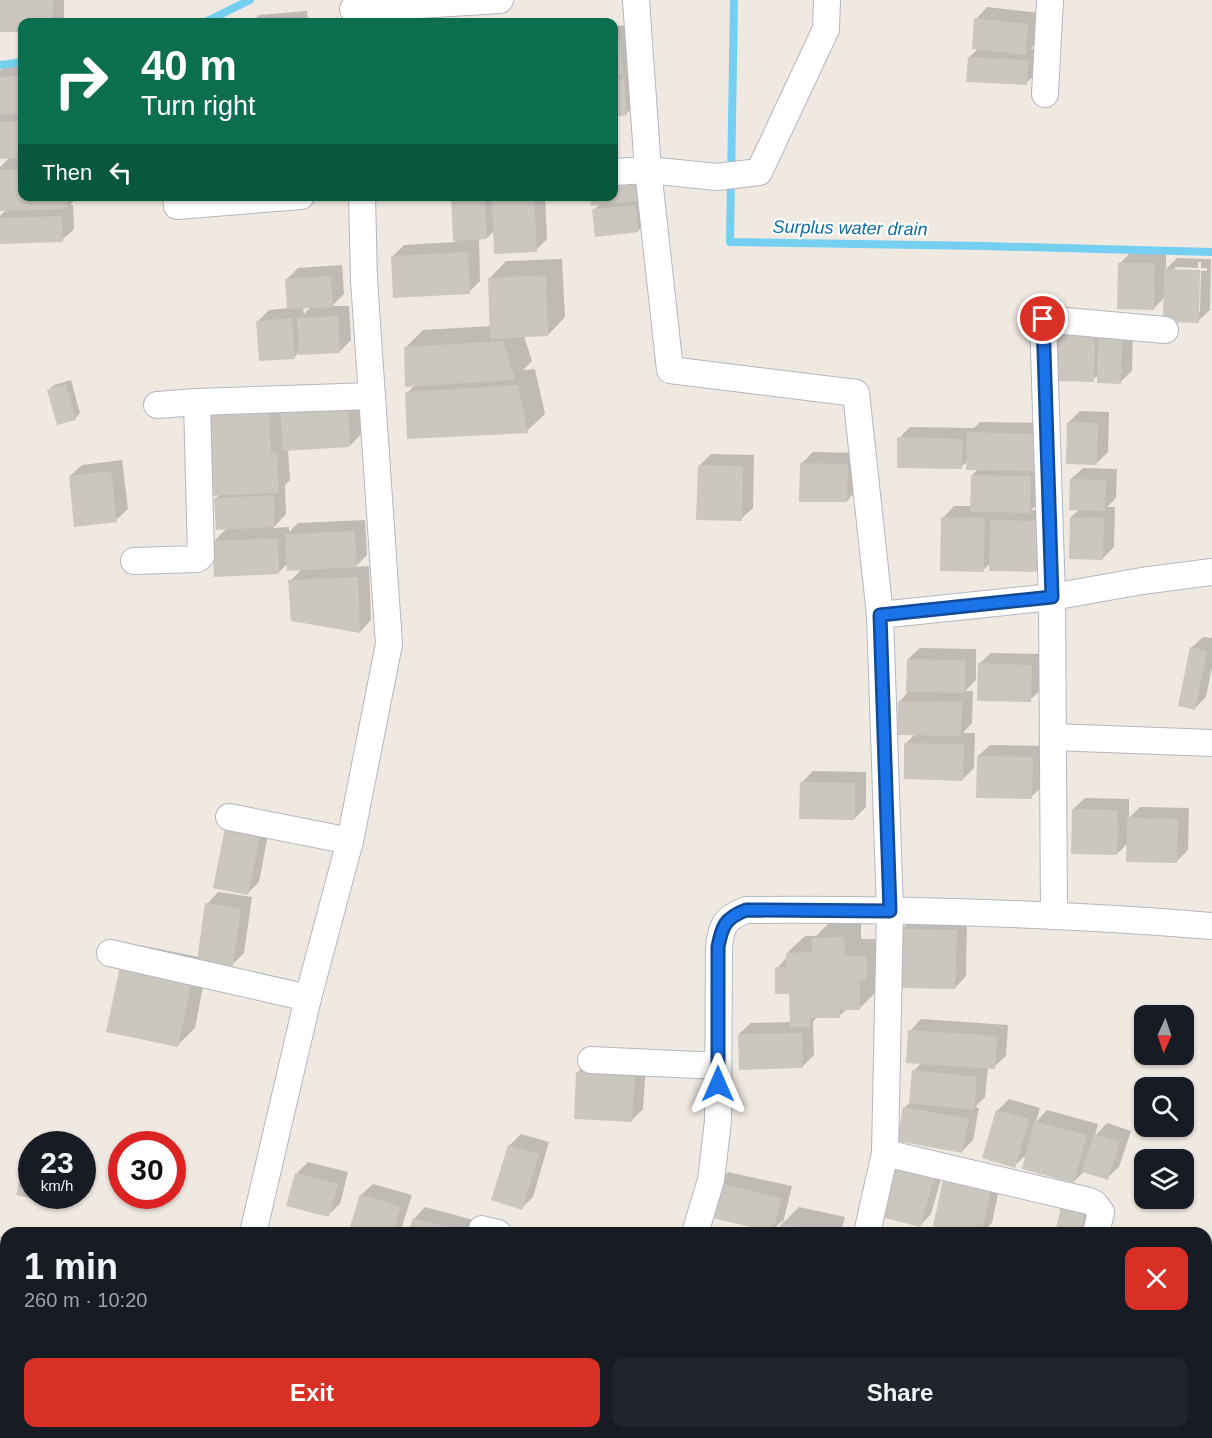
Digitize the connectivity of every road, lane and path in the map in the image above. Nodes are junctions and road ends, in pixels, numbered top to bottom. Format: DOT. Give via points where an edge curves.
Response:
graph roads {
  1 [pos="500,0"];
  2 [pos="636,0"];
  3 [pos="827,0"];
  4 [pos="1050,0"];
  5 [pos="353,10"];
  6 [pos="1046,94"];
  7 [pos="648,170"];
  8 [pos="618,172"];
  9 [pos="176,201"];
  10 [pos="239,201"];
  11 [pos="363,201"];
  12 [pos="1165,330"];
  13 [pos="372,396"];
  14 [pos="196,402"];
  15 [pos="157,405"];
  16 [pos="134,561"];
  17 [pos="1212,572"];
  18 [pos="1052,597"];
  19 [pos="880,615"];
  20 [pos="1053,737"];
  21 [pos="1212,743"];
  22 [pos="229,818"];
  23 [pos="350,841"];
  24 [pos="890,911"];
  25 [pos="1054,916"];
  26 [pos="1212,926"];
  27 [pos="110,953"];
  28 [pos="308,998"];
  29 [pos="591,1060"];
  30 [pos="718,1066"];
  31 [pos="885,1153"];
  32 [pos="254,1227"];
  33 [pos="697,1227"];
  34 [pos="868,1227"];
  35 [pos="1097,1227"];
  1 -- 5 [label="street"];
  2 -- 7 [label="street"];
  3 -- 7 [label="street" via="826,29 759,172 717,177"];
  4 -- 6 [label="street"];
  7 -- 8 [label="street"];
  7 -- 19 [label="street" via="670,370 856,393"];
  9 -- 10 [label="street" via="177,206"];
  11 -- 13 [label="street"];
  12 -- 18 [label="street" via="1043,319"];
  13 -- 14 [label="street"];
  13 -- 23 [label="street" via="389,644"];
  14 -- 15 [label="street"];
  14 -- 16 [label="street" via="201,556"];
  17 -- 18 [label="street"];
  18 -- 19 [label="street"];
  18 -- 20 [label="street"];
  19 -- 24 [label="street"];
  20 -- 21 [label="street"];
  20 -- 25 [label="street"];
  22 -- 23 [label="street"];
  23 -- 28 [label="street"];
  24 -- 25 [label="street"];
  24 -- 30 [label="street" via="746,910 726,922 718,947"];
  24 -- 31 [label="street"];
  25 -- 26 [label="street"];
  27 -- 28 [label="street"];
  28 -- 32 [label="street"];
  29 -- 30 [label="street"];
  30 -- 33 [label="street" via="718,1121 711,1180"];
  31 -- 34 [label="street"];
  31 -- 35 [label="street" via="1089,1201 1101,1212"];
}
